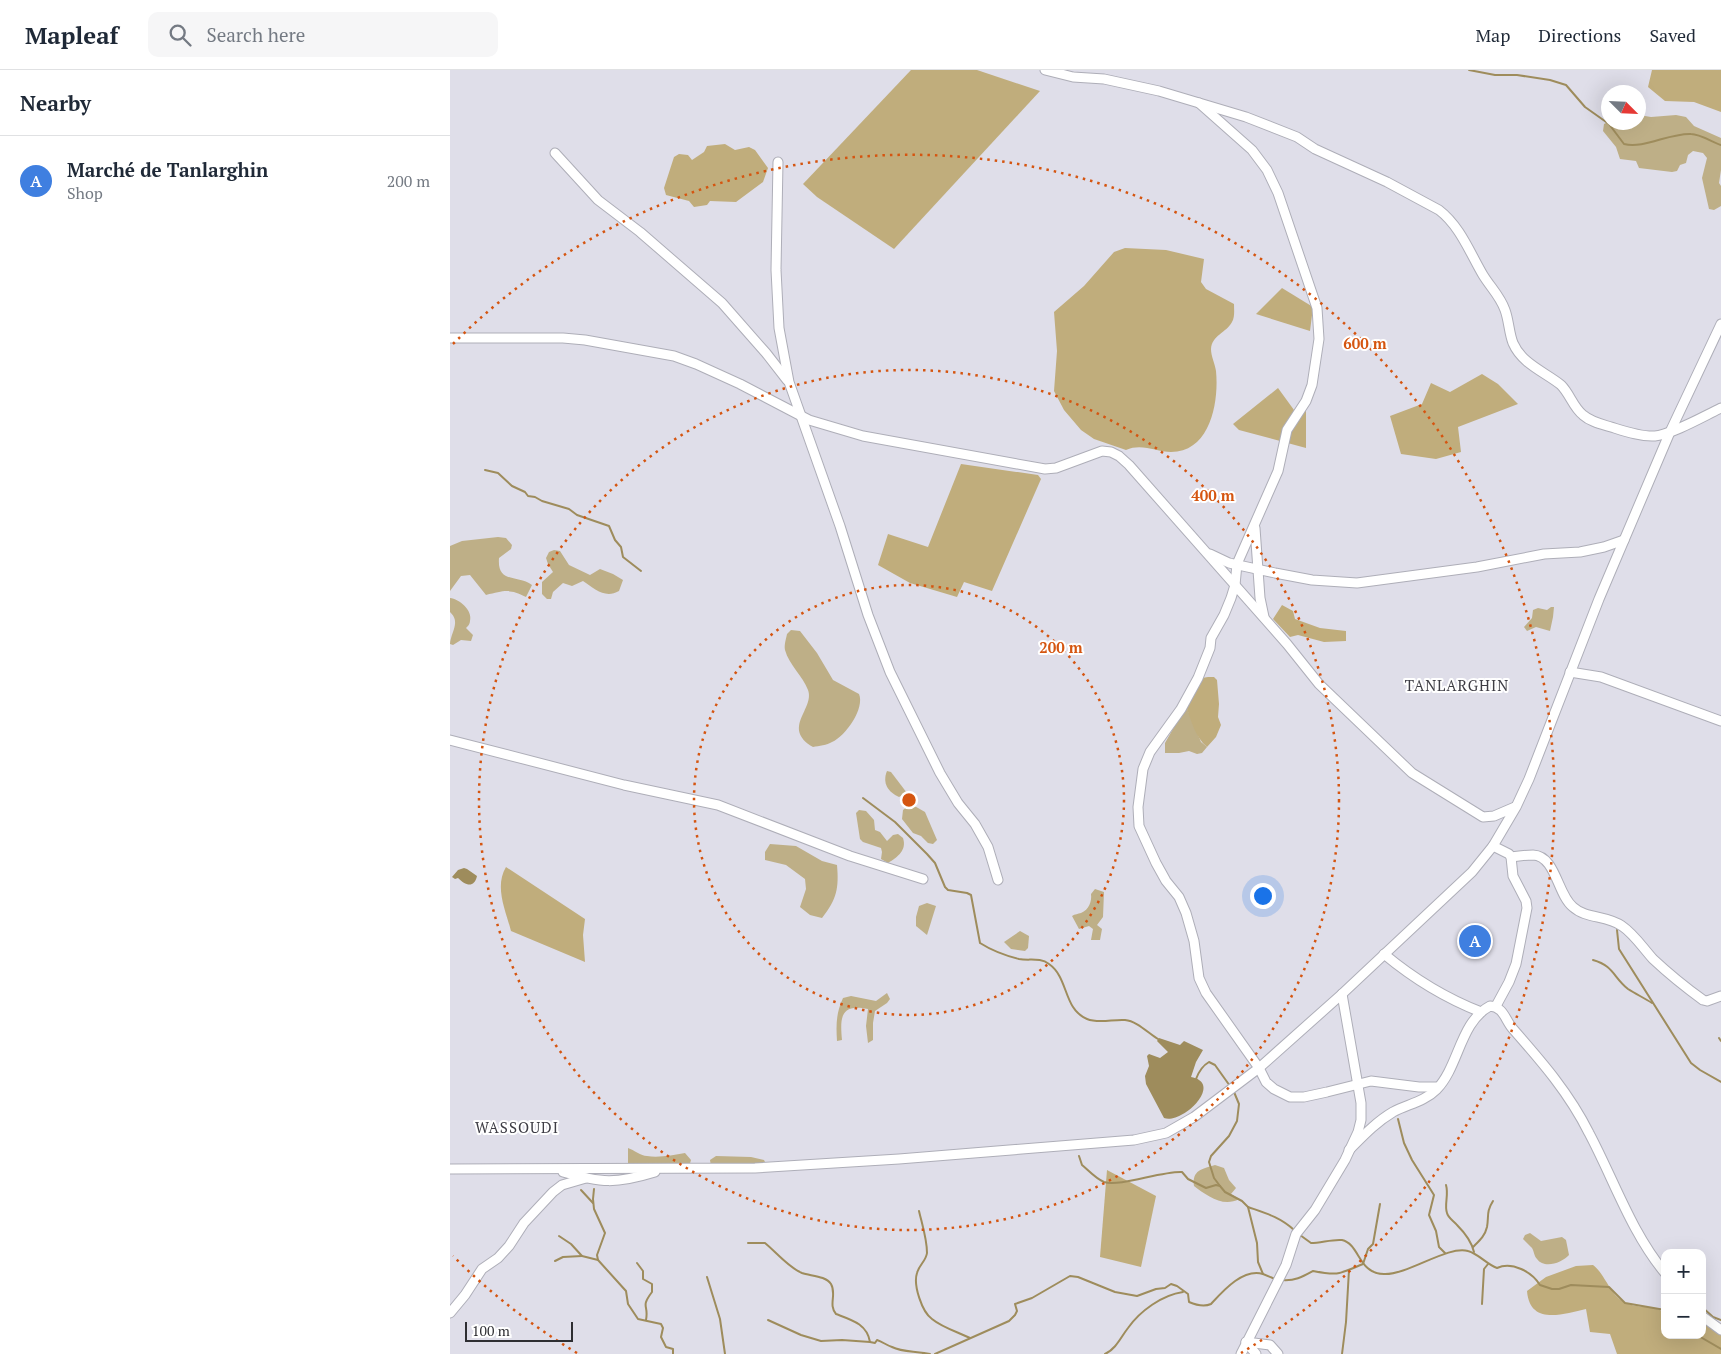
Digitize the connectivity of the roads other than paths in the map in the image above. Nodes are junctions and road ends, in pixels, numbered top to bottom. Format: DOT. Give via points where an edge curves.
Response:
graph roads {
  1 [pos="1045,70"];
  2 [pos="1199,103"];
  3 [pos="555,153"];
  4 [pos="778,162"];
  5 [pos="1721,324"];
  6 [pos="450,338"];
  7 [pos="789,382"];
  8 [pos="1721,408"];
  9 [pos="802,417"];
  10 [pos="1670,432"];
  11 [pos="1256,523"];
  12 [pos="1624,540"];
  13 [pos="1207,553"];
  14 [pos="1238,564"];
  15 [pos="1259,569"];
  16 [pos="1235,585"];
  17 [pos="1264,617"];
  18 [pos="1570,672"];
  19 [pos="1721,721"];
  20 [pos="450,740"];
  21 [pos="1516,807"];
  22 [pos="1493,846"];
  23 [pos="1511,857"];
  24 [pos="923,879"];
  25 [pos="998,880"];
  26 [pos="1384,954"];
  27 [pos="1342,994"];
  28 [pos="1721,996"];
  29 [pos="1496,1006"];
  30 [pos="1481,1012"];
  31 [pos="1259,1068"];
  32 [pos="1358,1083"];
  33 [pos="1438,1087"];
  34 [pos="1349,1150"];
  35 [pos="550,1168"];
  36 [pos="450,1169"];
  37 [pos="665,1169"];
  38 [pos="586,1178"];
  39 [pos="1661,1269"];
  40 [pos="450,1313"];
  41 [pos="1706,1319"];
  42 [pos="1721,1330"];
  43 [pos="1246,1342"];
  44 [pos="1240,1354"];
  45 [pos="1256,1354"];
  46 [pos="1278,1354"];
  1 -- 2 [label="street" via="1073,77 1104,79"];
  2 -- 10 [label="street" via="1297,137 1439,210 1458,231 1485,278 1499,295 1513,342 1528,362 1567,391 1577,410 1590,420 1617,429 1647,436"];
  2 -- 11 [label="street" via="1252,150 1267,170 1278,193 1317,308 1319,339 1312,385 1306,401 1287,430 1278,471"];
  3 -- 7 [label="street" via="598,200 722,304"];
  4 -- 7 [label="street" via="777,290 779,328"];
  5 -- 10 [label="street"];
  6 -- 9 [label="street" via="563,338 674,356 731,380"];
  7 -- 9 [label="street"];
  8 -- 10 [label="street"];
  9 -- 13 [label="street" via="863,436 1045,470 1102,451 1111,452 1129,465"];
  9 -- 25 [label="street" via="868,616 890,672 940,773 988,847"];
  10 -- 12 [label="street"];
  11 -- 14 [label="street"];
  11 -- 15 [label="street"];
  12 -- 15 [label="street" via="1580,552 1544,554 1477,567 1356,583 1312,580"];
  12 -- 18 [label="street"];
  13 -- 14 [label="street"];
  13 -- 16 [label="street"];
  14 -- 15 [label="street"];
  14 -- 16 [label="street"];
  15 -- 17 [label="street"];
  16 -- 17 [label="street"];
  16 -- 31 [label="street" via="1211,638 1198,678 1181,709 1150,752 1143,769 1138,806 1145,840 1186,913 1199,978"];
  17 -- 21 [label="street" via="1319,684 1412,773 1483,817"];
  18 -- 19 [label="street" via="1601,677"];
  18 -- 21 [label="street"];
  20 -- 24 [label="street" via="718,806 850,856"];
  21 -- 22 [label="street"];
  22 -- 23 [label="street"];
  22 -- 26 [label="street" via="1472,872"];
  23 -- 28 [label="street" via="1533,855 1546,860 1560,890 1574,908 1624,926 1653,958 1703,1000"];
  23 -- 29 [label="street" via="1514,876 1527,908 1516,964"];
  26 -- 27 [label="street"];
  26 -- 30 [label="street" via="1404,971 1455,1002"];
  27 -- 31 [label="street"];
  27 -- 32 [label="street"];
  29 -- 30 [label="street"];
  29 -- 39 [label="street" via="1566,1092 1589,1132 1636,1232"];
  30 -- 33 [label="street"];
  31 -- 32 [label="street" via="1270,1086 1290,1097 1304,1097"];
  31 -- 37 [label="street" via="1188,1122 1166,1133 1134,1140 755,1168"];
  32 -- 33 [label="street" via="1371,1081"];
  32 -- 34 [label="street" via="1361,1120"];
  33 -- 34 [label="street" via="1420,1102 1392,1113"];
  34 -- 43 [label="street" via="1315,1210 1296,1234 1286,1265"];
  35 -- 36 [label="street"];
  35 -- 37 [label="street"];
  35 -- 38 [label="street"];
  37 -- 38 [label="street" via="618,1181"];
  38 -- 40 [label="street" via="562,1185 553,1192 498,1258 482,1269"];
  41 -- 42 [label="street"];
  43 -- 44 [label="street"];
  43 -- 45 [label="street"];
  43 -- 46 [label="street" via="1270,1345"];
}
